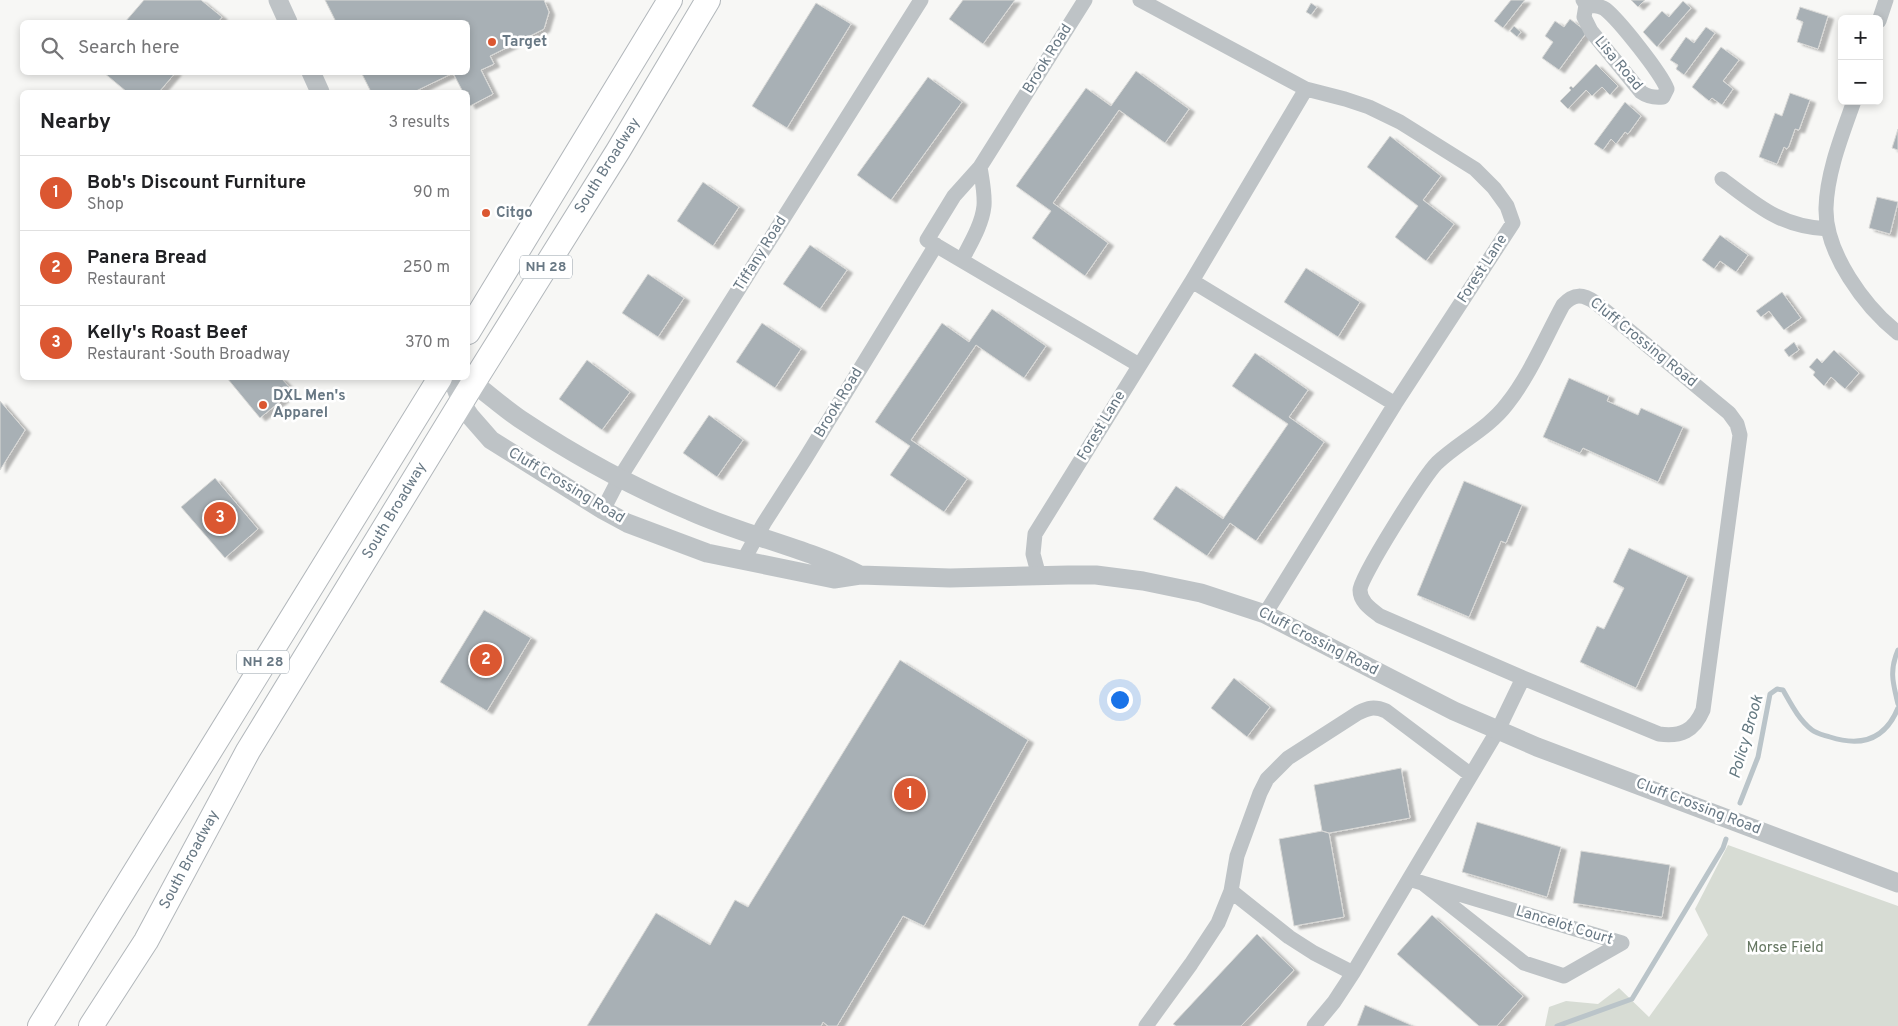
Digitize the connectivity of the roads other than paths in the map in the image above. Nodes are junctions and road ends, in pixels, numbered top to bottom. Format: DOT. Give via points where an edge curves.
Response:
graph roads {
  1 [pos="278,0"];
  2 [pos="670,0"];
  3 [pos="708,0"];
  4 [pos="922,0"];
  5 [pos="1085,0"];
  6 [pos="1140,0"];
  7 [pos="1886,0"];
  8 [pos="1585,3"];
  9 [pos="1881,15"];
  10 [pos="287,20"];
  11 [pos="312,75"];
  12 [pos="1306,89"];
  13 [pos="319,90"];
  14 [pos="1853,105"];
  15 [pos="980,167"];
  16 [pos="1722,179"];
  17 [pos="1828,229"];
  18 [pos="931,243"];
  19 [pos="962,260"];
  20 [pos="1192,281"];
  21 [pos="470,329"];
  22 [pos="1898,333"];
  23 [pos="1139,365"];
  24 [pos="470,370"];
  25 [pos="439,380"];
  26 [pos="464,380"];
  27 [pos="465,380"];
  28 [pos="462,404"];
  29 [pos="1395,404"];
  30 [pos="619,479"];
  31 [pos="603,510"];
  32 [pos="757,536"];
  33 [pos="743,562"];
  34 [pos="860,575"];
  35 [pos="1039,576"];
  36 [pos="1265,614"];
  37 [pos="1523,678"];
  38 [pos="1498,730"];
  39 [pos="1471,775"];
  40 [pos="1409,879"];
  41 [pos="1898,883"];
  42 [pos="1424,884"];
  43 [pos="1231,891"];
  44 [pos="1353,973"];
  45 [pos="40,1026"];
  46 [pos="91,1026"];
  47 [pos="1146,1026"];
  48 [pos="1314,1026"];
  1 -- 10 [label="street"];
  2 -- 21 [label="main road, NH 28"];
  3 -- 24 [label="main road, South Broadway / NH 28" via="618,151"];
  4 -- 30 [label="street, Tiffany Road"];
  5 -- 15 [label="street, Brook Road"];
  6 -- 12 [label="street, Forest Lane"];
  7 -- 9 [label="street"];
  8 -- 8 [label="street, Lisa Road" via="1599,6 1610,14 1660,74 1667,89 1663,97 1656,98 1641,92 1591,31 1584,17"];
  11 -- 13 [label="street"];
  12 -- 20 [label="street, Forest Lane"];
  12 -- 29 [label="street, Forest Lane" via="1369,107 1400,122 1475,169 1507,206 1513,223"];
  14 -- 17 [label="street" via="1829,188"];
  15 -- 18 [label="street, Brook Road" via="954,196"];
  15 -- 19 [label="street" via="984,208"];
  16 -- 17 [label="street" via="1780,219"];
  17 -- 22 [label="street" via="1853,283 1875,312"];
  18 -- 19 [label="street"];
  18 -- 32 [label="street, Brook Road"];
  19 -- 23 [label="street"];
  20 -- 23 [label="street, Forest Lane"];
  20 -- 29 [label="street"];
  23 -- 35 [label="street, Forest Lane" via="1035,534 1032,546"];
  25 -- 45 [label="main road, NH 28"];
  26 -- 28 [label="main road, South Broadway / NH 28"];
  27 -- 30 [label="street, Cluff Crossing Road" via="566,449"];
  28 -- 31 [label="street, Cluff Crossing Road" via="491,440"];
  28 -- 46 [label="main road, South Broadway / NH 28" via="248,751 146,941"];
  29 -- 36 [label="street, Forest Lane"];
  30 -- 31 [label="street, Tiffany Road"];
  30 -- 32 [label="street, Cluff Crossing Road" via="692,512"];
  31 -- 33 [label="street, Cluff Crossing Road" via="627,523 707,553"];
  32 -- 33 [label="street, Brook Road"];
  32 -- 34 [label="street, Cluff Crossing Road" via="839,564"];
  33 -- 34 [label="street, Cluff Crossing Road" via="834,579"];
  34 -- 35 [label="street, Cluff Crossing Road"];
  35 -- 36 [label="street, Cluff Crossing Road" via="1096,575 1143,581 1201,593"];
  36 -- 38 [label="street, Cluff Crossing Road" via="1412,690"];
  37 -- 37 [label="street, Cluff Crossing Road" via="1659,734 1671,736 1682,733 1692,727 1703,710 1740,436 1737,424 1729,413 1596,303 1578,295 1563,305 1521,385 1506,405 1491,421 1449,452 1424,479 1371,564 1360,588 1362,599 1380,616"];
  37 -- 38 [label="street"];
  38 -- 39 [label="street"];
  38 -- 41 [label="street, Cluff Crossing Road"];
  39 -- 40 [label="street"];
  39 -- 43 [label="street" via="1386,711 1368,708 1288,758 1267,779 1237,856"];
  40 -- 42 [label="street, Lancelot Court"];
  40 -- 44 [label="street"];
  42 -- 42 [label="street, Lancelot Court" via="1462,895 1622,943 1564,976 1524,963"];
  43 -- 44 [label="street" via="1289,937"];
  43 -- 47 [label="street" via="1214,929"];
  44 -- 48 [label="street"];
}
